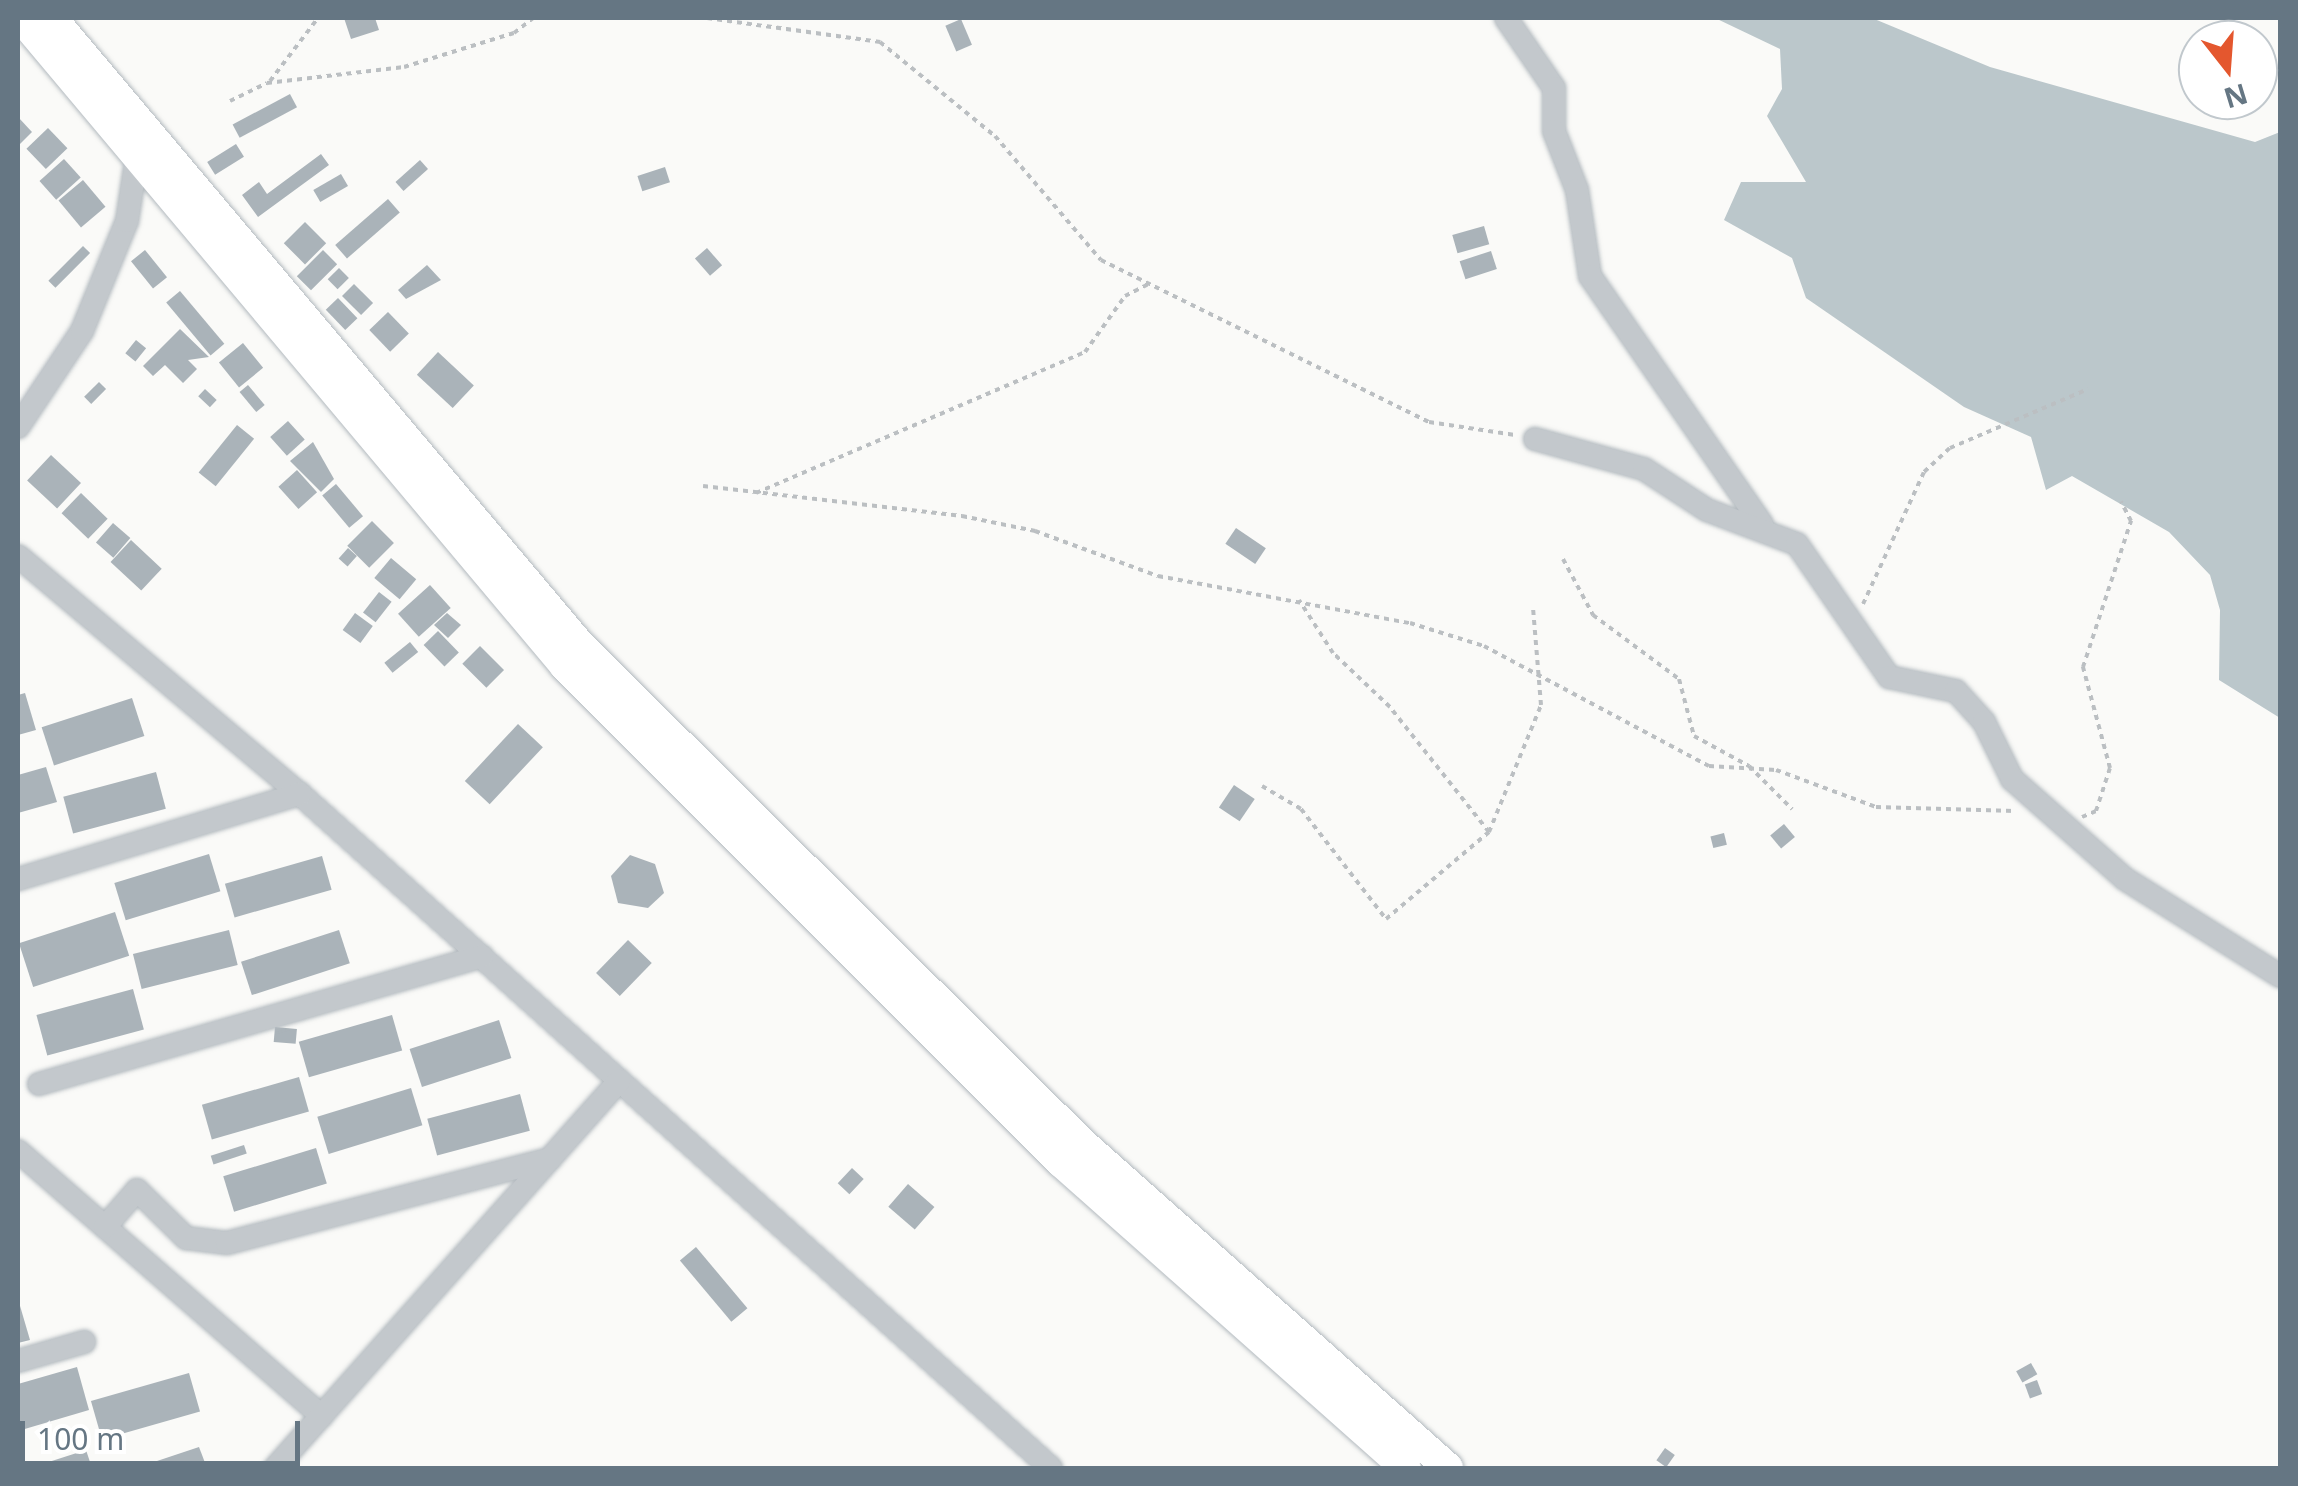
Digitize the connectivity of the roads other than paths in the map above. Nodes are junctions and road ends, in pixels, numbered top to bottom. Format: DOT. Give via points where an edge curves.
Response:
graph roads {
  1 [pos="21,18"];
  2 [pos="52,18"];
  3 [pos="1506,18"];
  4 [pos="137,156"];
  5 [pos="18,427"];
  6 [pos="1535,438"];
  7 [pos="1762,524"];
  8 [pos="18,556"];
  9 [pos="300,794"];
  10 [pos="751,836"];
  11 [pos="18,878"];
  12 [pos="482,956"];
  13 [pos="2280,976"];
  14 [pos="619,1081"];
  15 [pos="40,1084"];
  16 [pos="18,1152"];
  17 [pos="550,1159"];
  18 [pos="106,1226"];
  19 [pos="84,1342"];
  20 [pos="18,1361"];
  21 [pos="1315,1369"];
  22 [pos="322,1416"];
  23 [pos="276,1468"];
  24 [pos="1052,1468"];
  25 [pos="1406,1468"];
  26 [pos="1448,1468"];
  1 -- 4 [label="main road"];
  2 -- 10 [label="main road" via="580,646"];
  3 -- 7 [label="street" via="1554,88 1554,130 1582,208 1590,276"];
  4 -- 5 [label="street" via="127,220 82,330"];
  4 -- 10 [label="main road" via="564,665"];
  6 -- 7 [label="street" via="1644,468 1707,510"];
  7 -- 13 [label="street" via="1797,544 1889,676 1956,691 2012,779 2055,817 2125,878"];
  8 -- 9 [label="street"];
  9 -- 11 [label="street"];
  9 -- 12 [label="street"];
  10 -- 21 [label="main road" via="996,1080"];
  12 -- 14 [label="street"];
  12 -- 15 [label="street"];
  14 -- 17 [label="street"];
  14 -- 24 [label="street"];
  16 -- 18 [label="street"];
  17 -- 18 [label="street" via="227,1243 186,1238 137,1190"];
  17 -- 22 [label="street"];
  18 -- 22 [label="street"];
  19 -- 20 [label="street"];
  21 -- 25 [label="main road"];
  21 -- 26 [label="main road"];
  22 -- 23 [label="street"];
}
